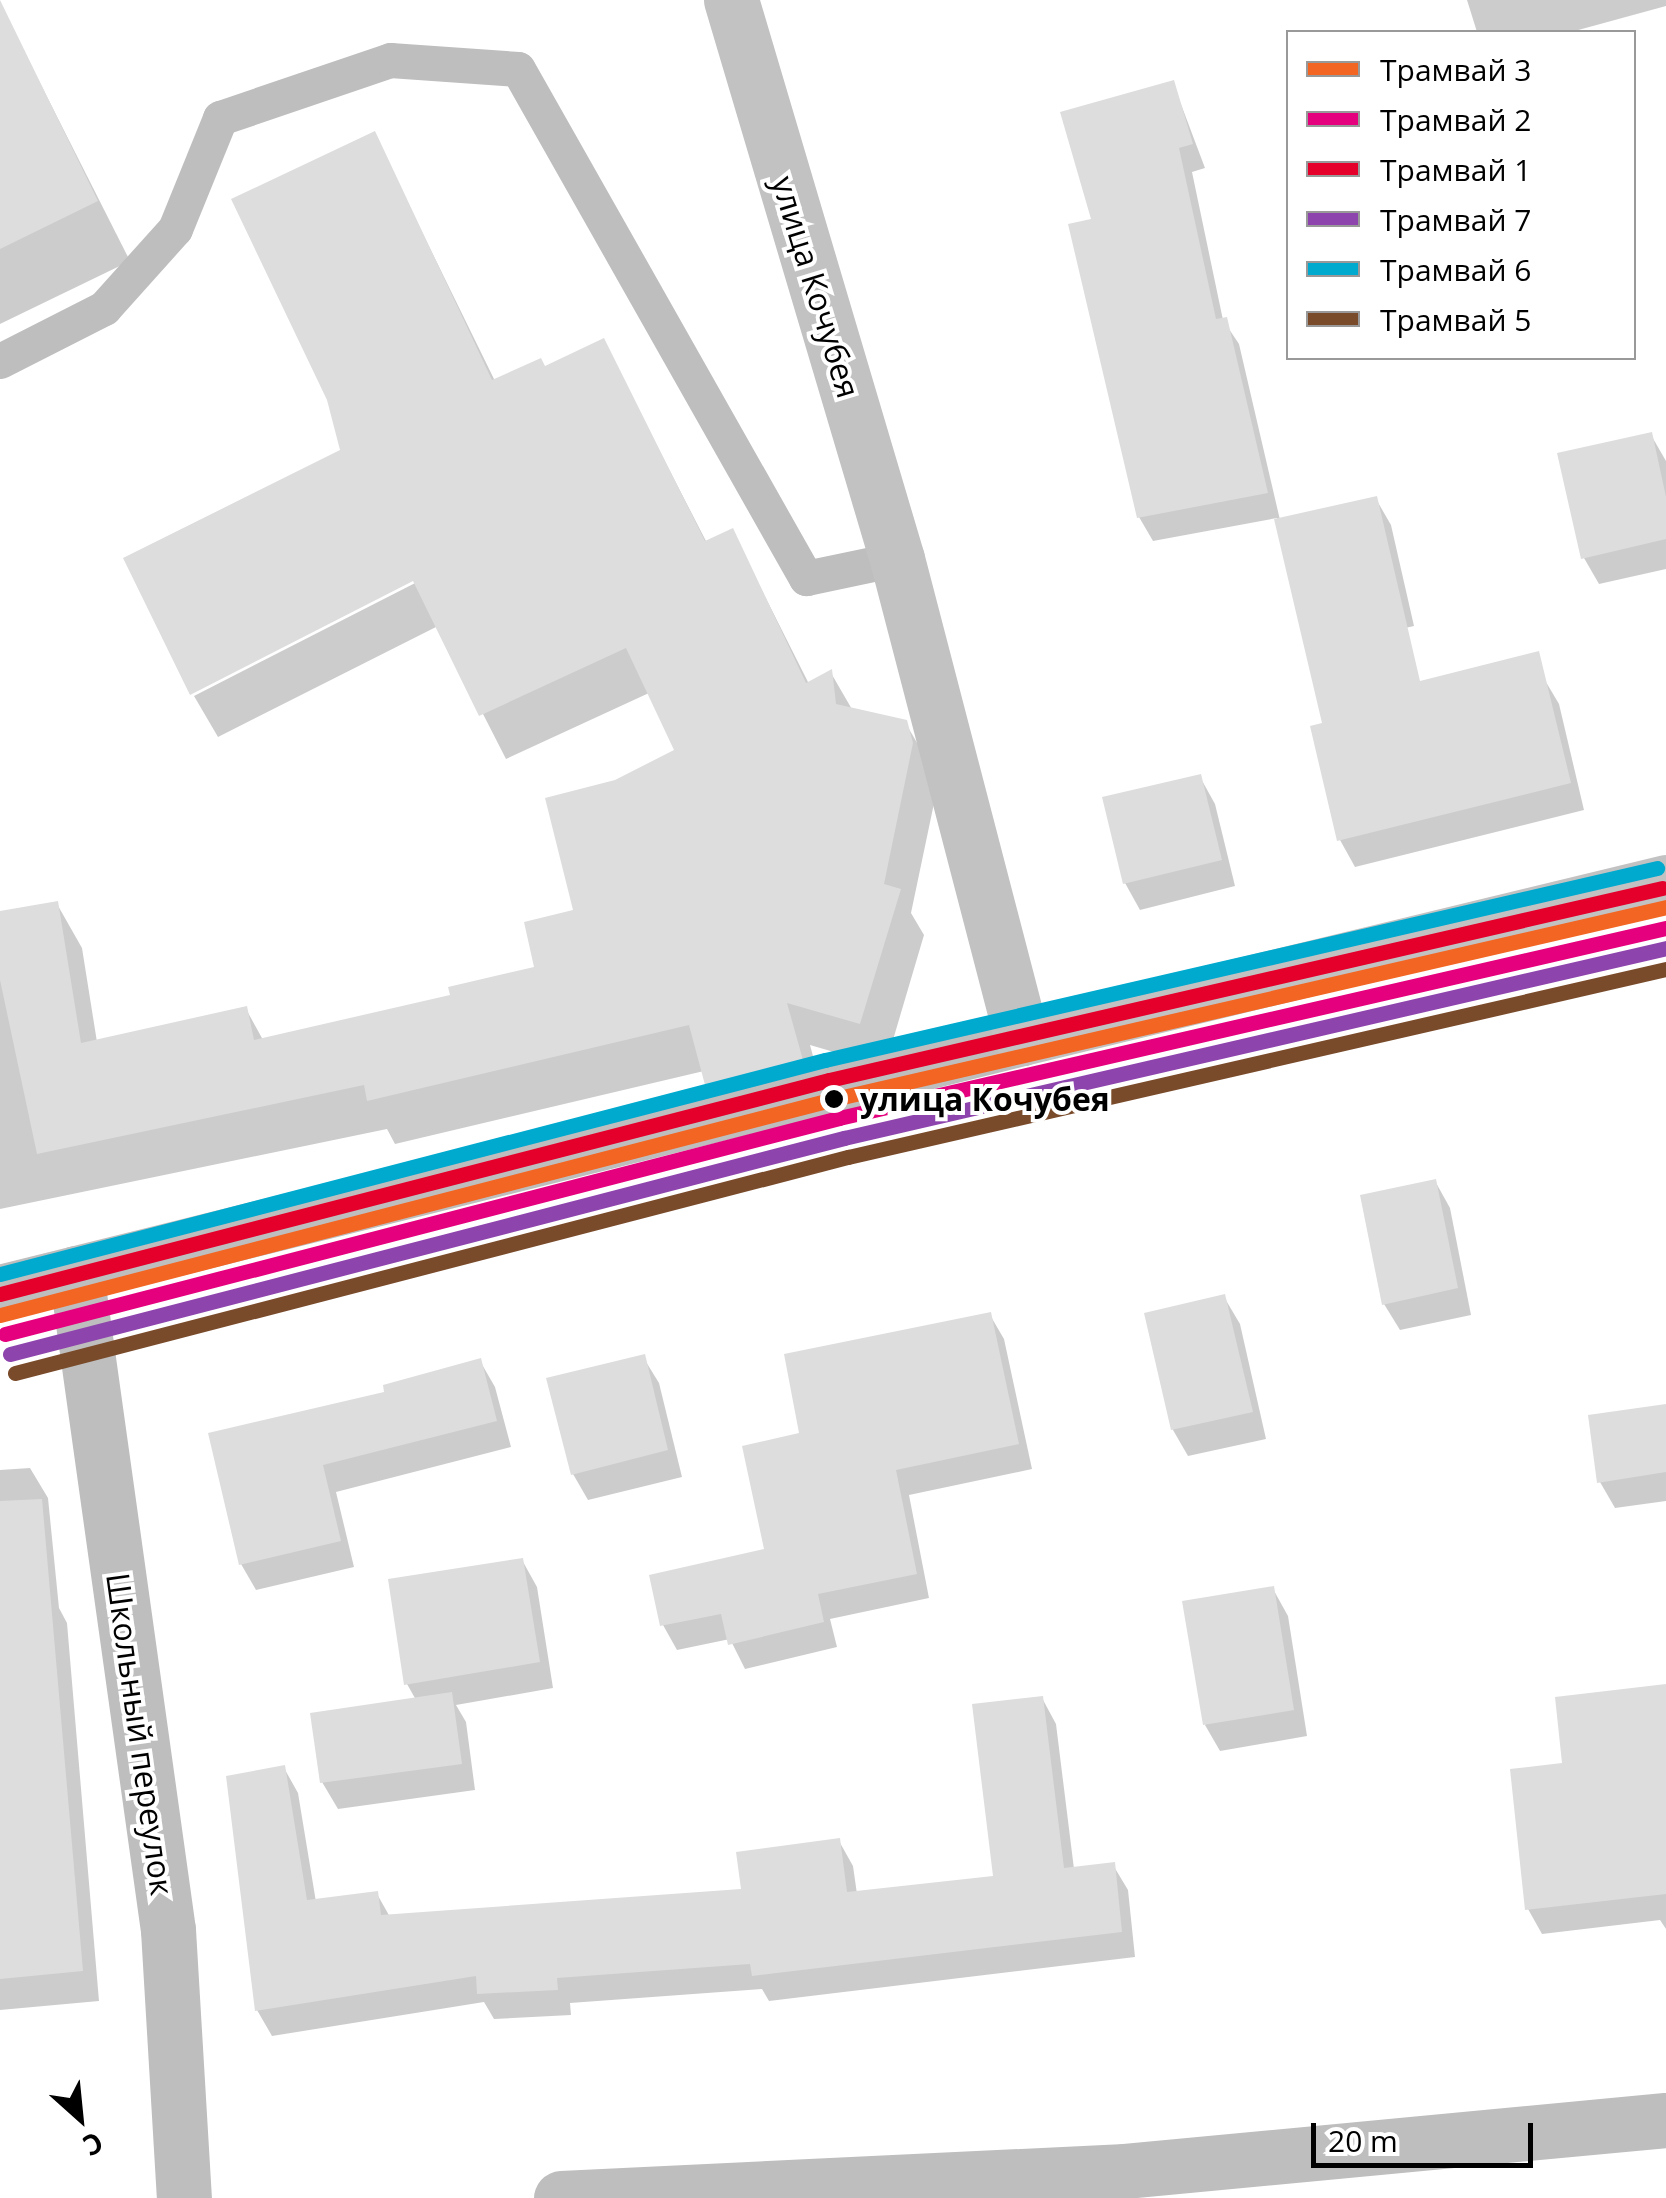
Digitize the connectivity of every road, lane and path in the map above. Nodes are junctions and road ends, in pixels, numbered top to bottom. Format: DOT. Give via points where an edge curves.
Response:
graph roads {
  1 [pos="731,0"];
  2 [pos="0,361"];
  3 [pos="897,559"];
  4 [pos="1666,882"];
  5 [pos="1022,1038"];
  6 [pos="76,1273"];
  7 [pos="0,1292"];
  8 [pos="1666,2120"];
  9 [pos="184,2198"];
  10 [pos="561,2198"];
  1 -- 3 [label="street, улица Кочубея"];
  2 -- 3 [label="lane" via="104,308 175,229 220,118 390,60 518,70 806,578"];
  3 -- 5 [label="street, улица Кочубея"];
  4 -- 5 [label="street"];
  5 -- 6 [label="street"];
  6 -- 7 [label="street"];
  6 -- 9 [label="street, Школьный переулок" via="168,1930"];
  8 -- 10 [label="street" via="1125,2171"];
}
